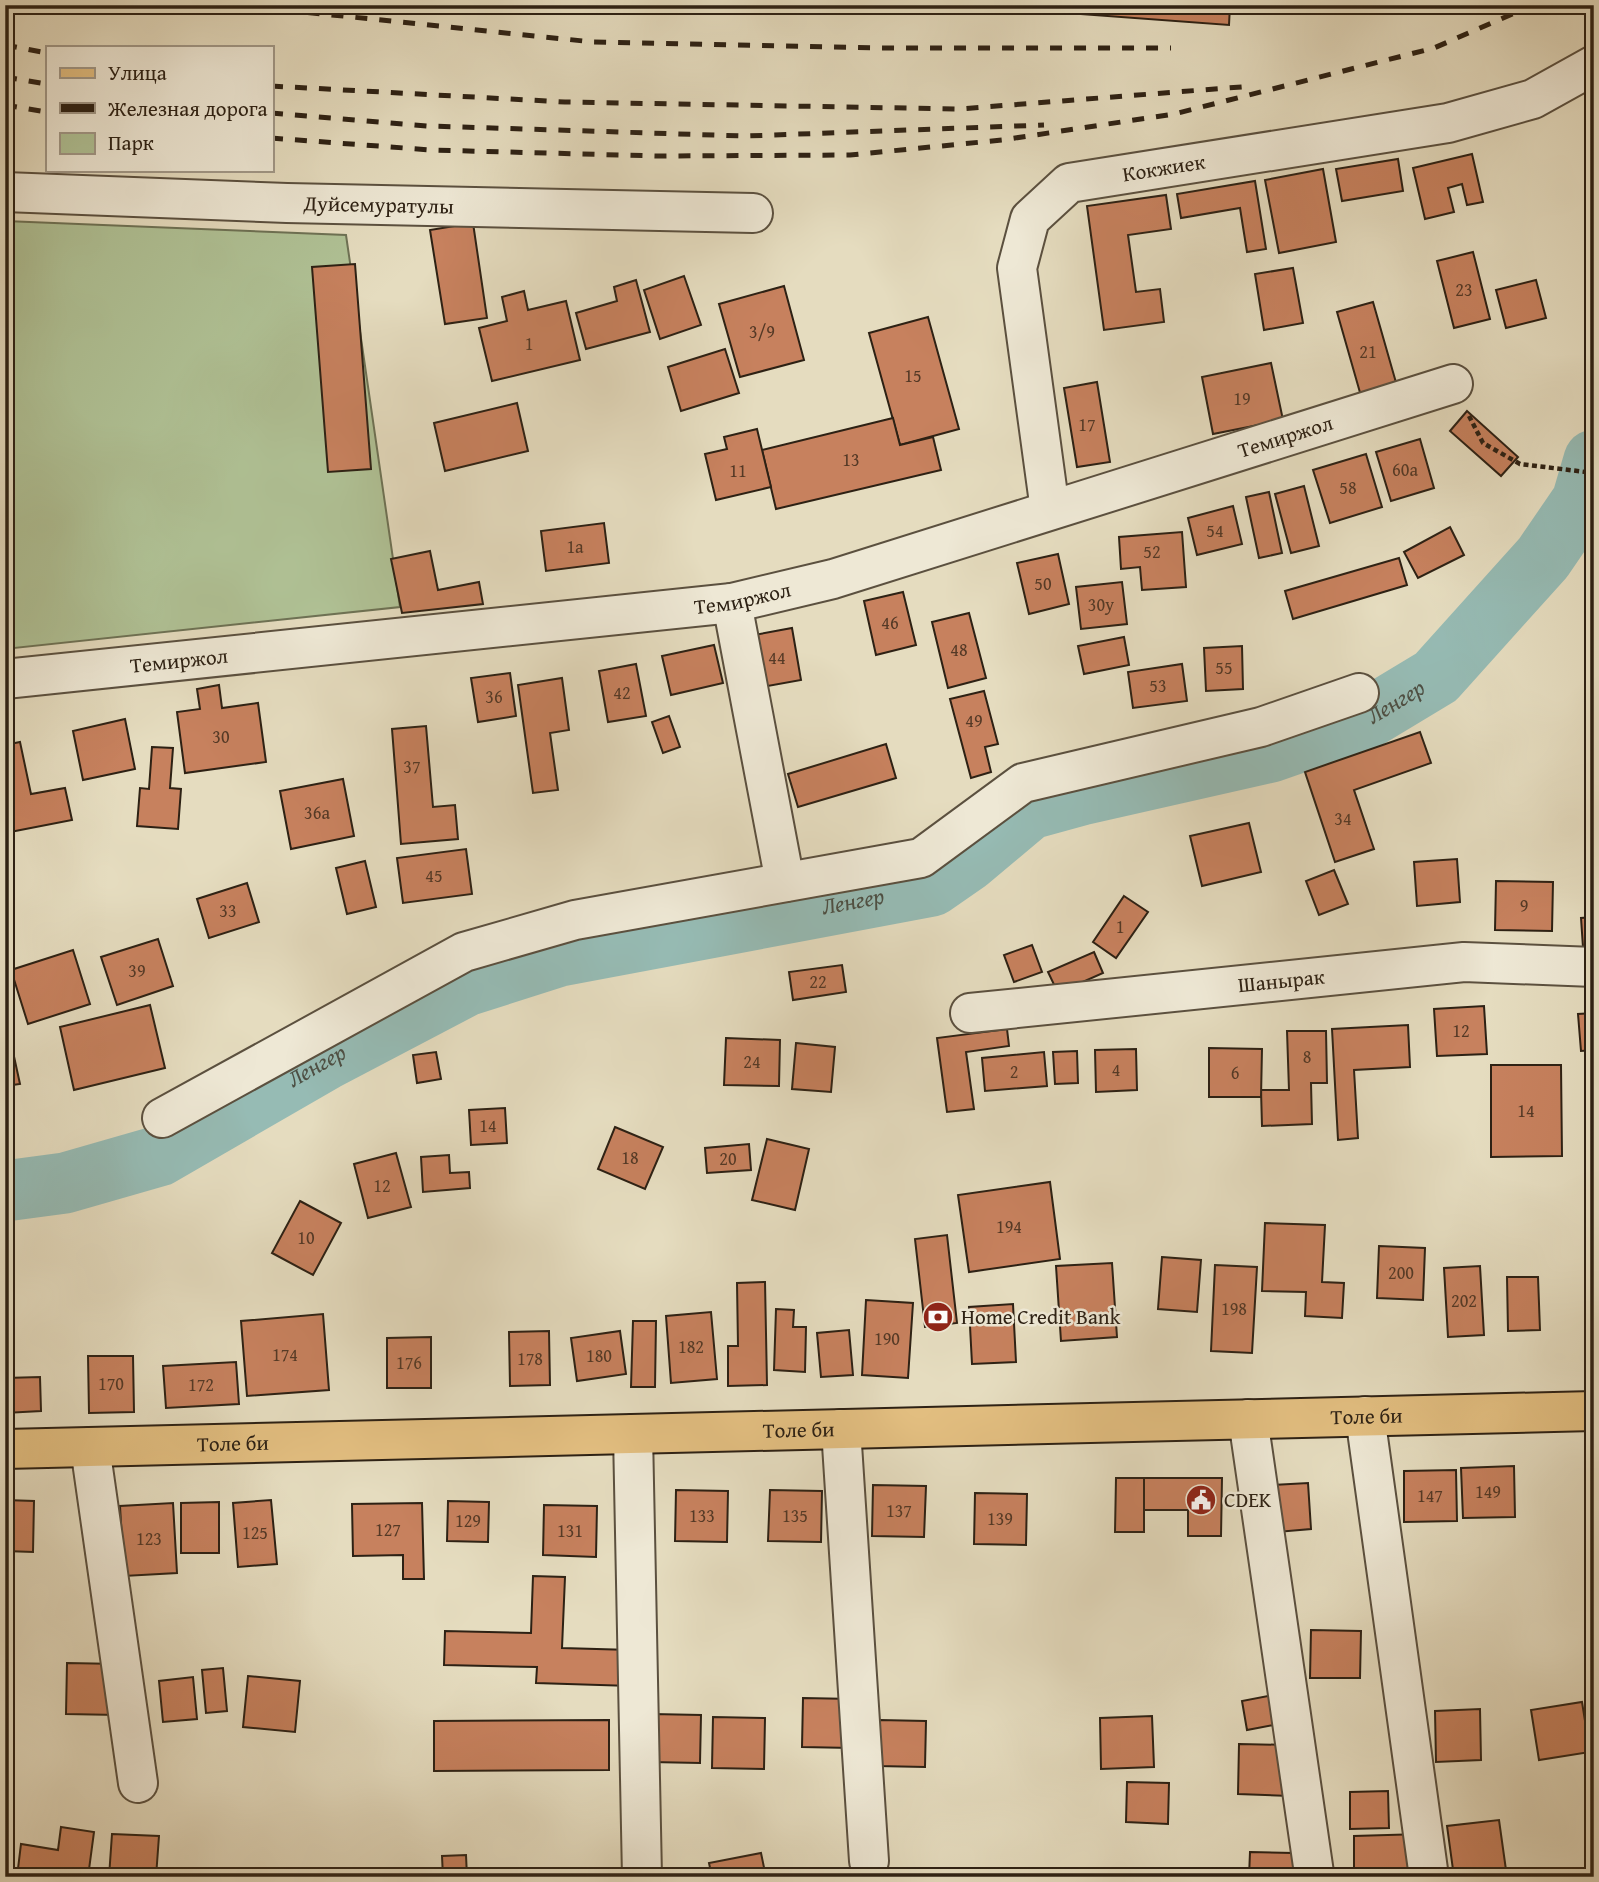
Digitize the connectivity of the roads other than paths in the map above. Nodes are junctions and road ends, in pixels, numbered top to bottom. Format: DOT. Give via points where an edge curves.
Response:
graph roads {
  1 [pos="1594,65"];
  2 [pos="5,192"];
  3 [pos="752,212"];
  4 [pos="1453,384"];
  5 [pos="1050,510"];
  6 [pos="732,603"];
  7 [pos="5,679"];
  8 [pos="1359,693"];
  9 [pos="785,882"];
  10 [pos="1594,967"];
  11 [pos="970,1013"];
  12 [pos="162,1118"];
  13 [pos="1594,1411"];
  14 [pos="1365,1416"];
  15 [pos="1248,1419"];
  16 [pos="841,1429"];
  17 [pos="633,1434"];
  18 [pos="90,1447"];
  19 [pos="5,1449"];
  20 [pos="138,1783"];
  21 [pos="869,1861"];
  22 [pos="1314,1873"];
  23 [pos="642,1877"];
  24 [pos="1429,1877"];
  1 -- 5 [label="street, Кокжиек" via="1532,99 1448,123 1069,183 1030,219 1017,268"];
  2 -- 3 [label="street, Дуйсемуратулы"];
  4 -- 5 [label="street, Темиржол"];
  5 -- 6 [label="street, Темиржол" via="833,579"];
  6 -- 7 [label="street, Темиржол"];
  6 -- 9 [label="street"];
  8 -- 9 [label="street" via="1261,727 1023,783 922,858"];
  9 -- 12 [label="street" via="575,920 464,952"];
  10 -- 11 [label="street, Шанырак" via="1464,962"];
  13 -- 14 [label="main road, Толе би"];
  14 -- 15 [label="main road, Толе би"];
  14 -- 24 [label="street"];
  15 -- 16 [label="main road, Толе би"];
  15 -- 22 [label="street"];
  16 -- 17 [label="main road, Толе би"];
  16 -- 21 [label="street"];
  17 -- 18 [label="main road, Толе би"];
  17 -- 23 [label="street"];
  18 -- 19 [label="main road, Толе би"];
  18 -- 20 [label="street"];
}
